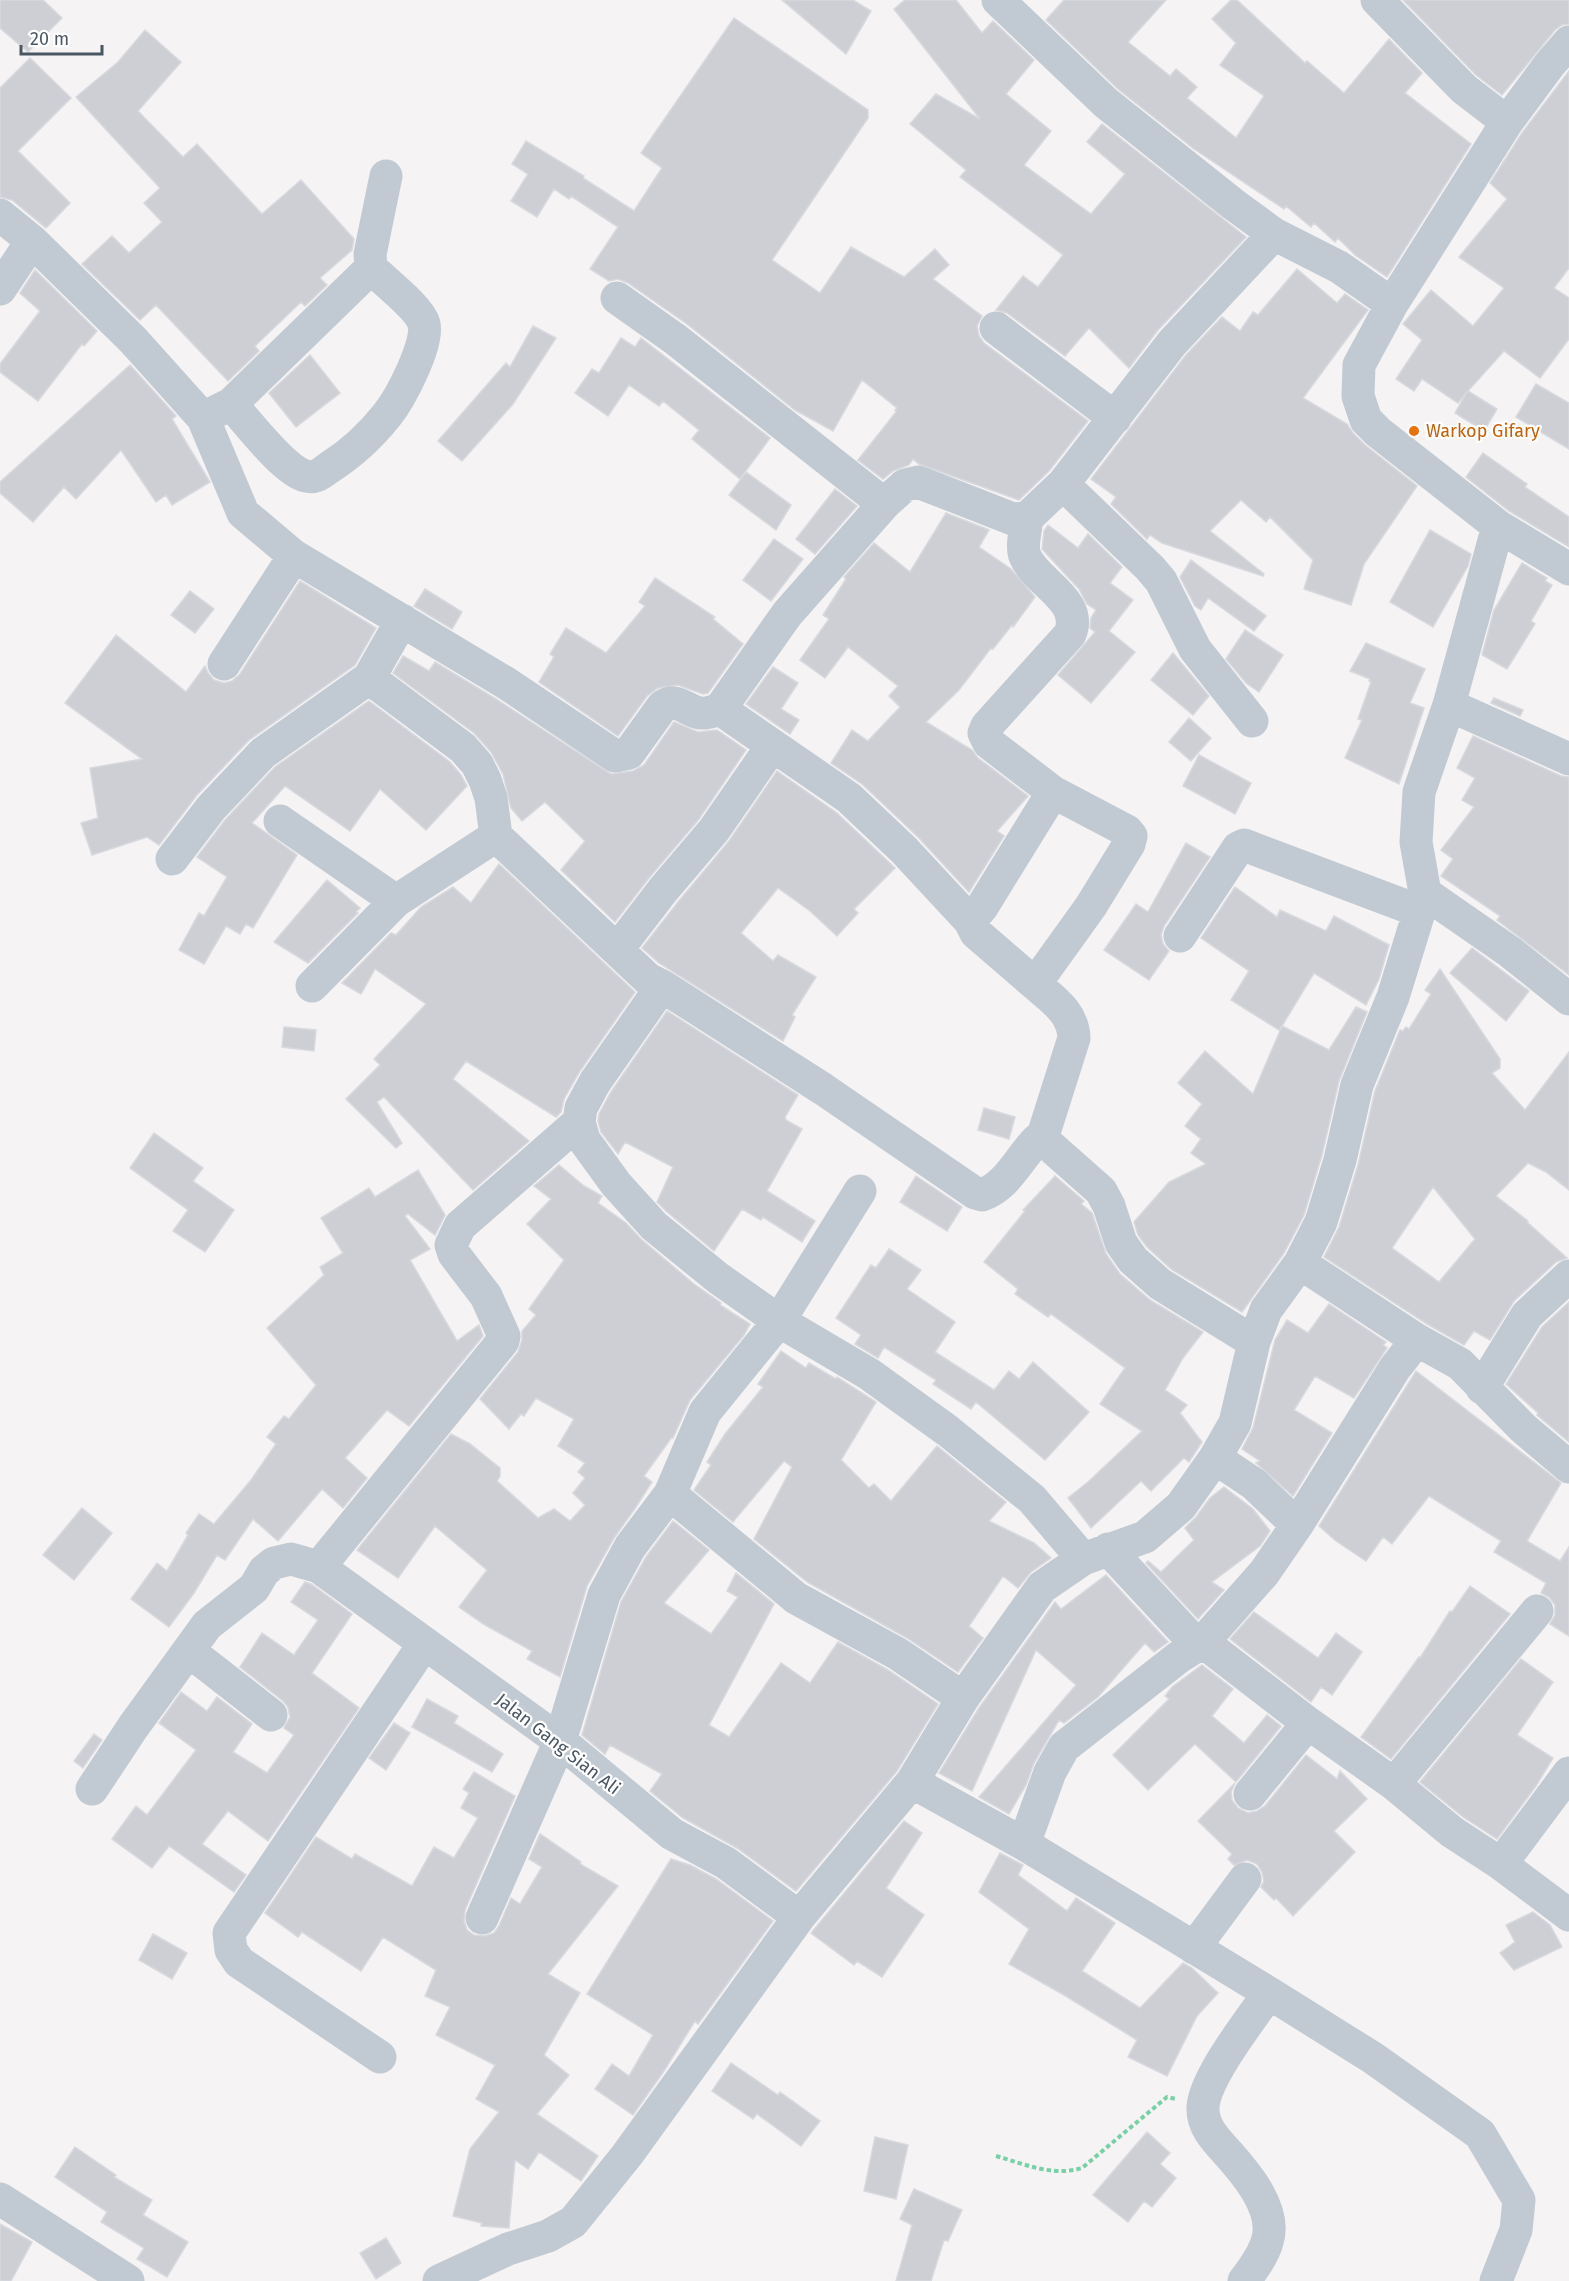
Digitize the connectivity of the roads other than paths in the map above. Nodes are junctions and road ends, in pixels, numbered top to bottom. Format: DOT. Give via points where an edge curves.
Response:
graph roads {
  1 [pos="998,0"];
  2 [pos="1377,0"];
  3 [pos="1569,42"];
  4 [pos="1507,122"];
  5 [pos="386,176"];
  6 [pos="0,215"];
  7 [pos="1274,234"];
  8 [pos="32,241"];
  9 [pos="371,268"];
  10 [pos="0,289"];
  11 [pos="617,298"];
  12 [pos="1392,304"];
  13 [pos="996,328"];
  14 [pos="217,411"];
  15 [pos="1114,418"];
  16 [pos="1063,484"];
  17 [pos="884,504"];
  18 [pos="1027,518"];
  19 [pos="1498,526"];
  20 [pos="294,556"];
  21 [pos="1569,569"];
  22 [pos="402,620"];
  23 [pos="224,664"];
  24 [pos="369,678"];
  25 [pos="1449,705"];
  26 [pos="720,709"];
  27 [pos="1252,721"];
  28 [pos="772,746"];
  29 [pos="1569,759"];
  30 [pos="1053,792"];
  31 [pos="280,821"];
  32 [pos="496,836"];
  33 [pos="172,859"];
  34 [pos="396,901"];
  35 [pos="1422,902"];
  36 [pos="970,921"];
  37 [pos="1180,936"];
  38 [pos="617,950"];
  39 [pos="1035,984"];
  40 [pos="312,986"];
  41 [pos="662,986"];
  42 [pos="1569,999"];
  43 [pos="579,1122"];
  44 [pos="1041,1142"];
  45 [pos="860,1191"];
  46 [pos="1300,1263"];
  47 [pos="1569,1276"];
  48 [pos="779,1322"];
  49 [pos="1417,1340"];
  50 [pos="1254,1342"];
  51 [pos="1482,1388"];
  52 [pos="1215,1458"];
  53 [pos="1569,1467"];
  54 [pos="670,1494"];
  55 [pos="1297,1525"];
  56 [pos="1096,1554"];
  57 [pos="320,1567"];
  58 [pos="1537,1611"];
  59 [pos="1200,1643"];
  60 [pos="424,1644"];
  61 [pos="189,1651"];
  62 [pos="963,1698"];
  63 [pos="271,1715"];
  64 [pos="1308,1723"];
  65 [pos="560,1741"];
  66 [pos="1569,1773"];
  67 [pos="912,1782"];
  68 [pos="1394,1784"];
  69 [pos="92,1789"];
  70 [pos="1250,1794"];
  71 [pos="1024,1844"];
  72 [pos="1501,1864"];
  73 [pos="1245,1879"];
  74 [pos="1569,1915"];
  75 [pos="799,1917"];
  76 [pos="482,1918"];
  77 [pos="1194,1947"];
  78 [pos="1269,1992"];
  79 [pos="380,2057"];
  80 [pos="0,2199"];
  81 [pos="128,2281"];
  82 [pos="439,2281"];
  83 [pos="1244,2281"];
  84 [pos="1496,2281"];
  1 -- 7 [label="street" via="1106,103"];
  2 -- 4 [label="street" via="1464,89"];
  3 -- 4 [label="street"];
  4 -- 12 [label="street"];
  5 -- 9 [label="street" via="370,255"];
  6 -- 8 [label="street"];
  7 -- 12 [label="street" via="1339,267"];
  7 -- 15 [label="street" via="1186,327"];
  8 -- 10 [label="street"];
  8 -- 14 [label="street" via="133,340"];
  9 -- 14 [label="street"];
  9 -- 14 [label="street" via="411,305 424,322 425,338 388,414 350,454 316,477 305,476"];
  11 -- 17 [label="street"];
  12 -- 19 [label="street" via="1359,365 1358,396 1366,420"];
  13 -- 15 [label="street"];
  14 -- 20 [label="street" via="243,513"];
  15 -- 16 [label="street"];
  16 -- 18 [label="street"];
  16 -- 27 [label="street" via="1161,581 1195,650"];
  17 -- 18 [label="street" via="905,485 918,483 1013,519"];
  17 -- 26 [label="street" via="787,614"];
  18 -- 30 [label="street" via="1024,553 1031,566 1067,603 1074,624 1070,634 984,733 989,743"];
  19 -- 21 [label="street"];
  19 -- 25 [label="street"];
  20 -- 22 [label="street"];
  20 -- 23 [label="street"];
  22 -- 24 [label="street"];
  22 -- 26 [label="street" via="615,756 628,753 669,702 702,714"];
  24 -- 32 [label="street" via="463,748 477,764 491,798"];
  24 -- 33 [label="street" via="263,753 211,808"];
  25 -- 29 [label="street"];
  25 -- 35 [label="street" via="1419,792 1416,842"];
  26 -- 28 [label="street"];
  28 -- 36 [label="street" via="849,798"];
  28 -- 38 [label="street" via="714,830"];
  30 -- 36 [label="street"];
  30 -- 39 [label="street" via="1127,831 1131,839 1091,906"];
  31 -- 34 [label="street"];
  32 -- 34 [label="street"];
  32 -- 38 [label="street"];
  34 -- 40 [label="street"];
  35 -- 37 [label="street" via="1244,845 1238,848"];
  35 -- 42 [label="street" via="1510,952"];
  35 -- 46 [label="street" via="1393,997 1357,1085 1322,1222"];
  36 -- 39 [label="street" via="976,933"];
  38 -- 41 [label="street" via="648,979"];
  39 -- 44 [label="street" via="1067,1012 1074,1025 1074,1038"];
  41 -- 43 [label="street" via="595,1082 581,1108"];
  41 -- 44 [label="street" via="982,1196 1002,1184 1030,1148"];
  43 -- 48 [label="street" via="590,1149 654,1226"];
  43 -- 57 [label="street" via="460,1226 451,1245 454,1254 486,1296 503,1341"];
  44 -- 50 [label="street" via="1101,1191 1121,1243 1133,1260 1160,1284"];
  45 -- 48 [label="street"];
  46 -- 49 [label="street"];
  46 -- 50 [label="street" via="1266,1311"];
  47 -- 51 [label="street" via="1527,1315"];
  48 -- 54 [label="street" via="705,1412"];
  48 -- 56 [label="street" via="869,1374 948,1431"];
  49 -- 51 [label="street" via="1460,1364"];
  49 -- 55 [label="street" via="1389,1377"];
  50 -- 52 [label="street" via="1235,1423"];
  51 -- 53 [label="street"];
  52 -- 55 [label="street" via="1254,1484"];
  52 -- 56 [label="street" via="1181,1506 1145,1537"];
  54 -- 62 [label="street" via="796,1598 898,1654"];
  54 -- 65 [label="street" via="630,1547 604,1595"];
  55 -- 59 [label="street" via="1264,1573"];
  56 -- 59 [label="street"];
  56 -- 62 [label="street" via="1042,1587"];
  57 -- 60 [label="street, Jalan Gang Sian Ali"];
  57 -- 61 [label="street" via="291,1559 274,1563 254,1588 207,1625"];
  58 -- 68 [label="street"];
  59 -- 64 [label="street"];
  59 -- 71 [label="street" via="1064,1747 1050,1772"];
  60 -- 65 [label="street, Jalan Gang Sian Ali"];
  60 -- 79 [label="street" via="229,1933 231,1950 239,1962"];
  61 -- 63 [label="street"];
  61 -- 69 [label="street"];
  62 -- 67 [label="street"];
  64 -- 68 [label="street"];
  64 -- 70 [label="street"];
  65 -- 75 [label="street, Jalan Gang Sian Ali" via="672,1834 726,1863"];
  65 -- 76 [label="street"];
  66 -- 72 [label="street"];
  67 -- 71 [label="street"];
  67 -- 75 [label="street"];
  68 -- 72 [label="street" via="1452,1832"];
  71 -- 77 [label="street"];
  72 -- 74 [label="street"];
  73 -- 77 [label="street"];
  75 -- 82 [label="street" via="627,2155 573,2222"];
  77 -- 78 [label="street"];
  78 -- 83 [label="street" via="1209,2081 1203,2108 1208,2131 1248,2175 1267,2211 1268,2240"];
  78 -- 84 [label="street" via="1373,2058 1480,2134 1519,2200 1516,2230"];
  80 -- 81 [label="street"];
}
